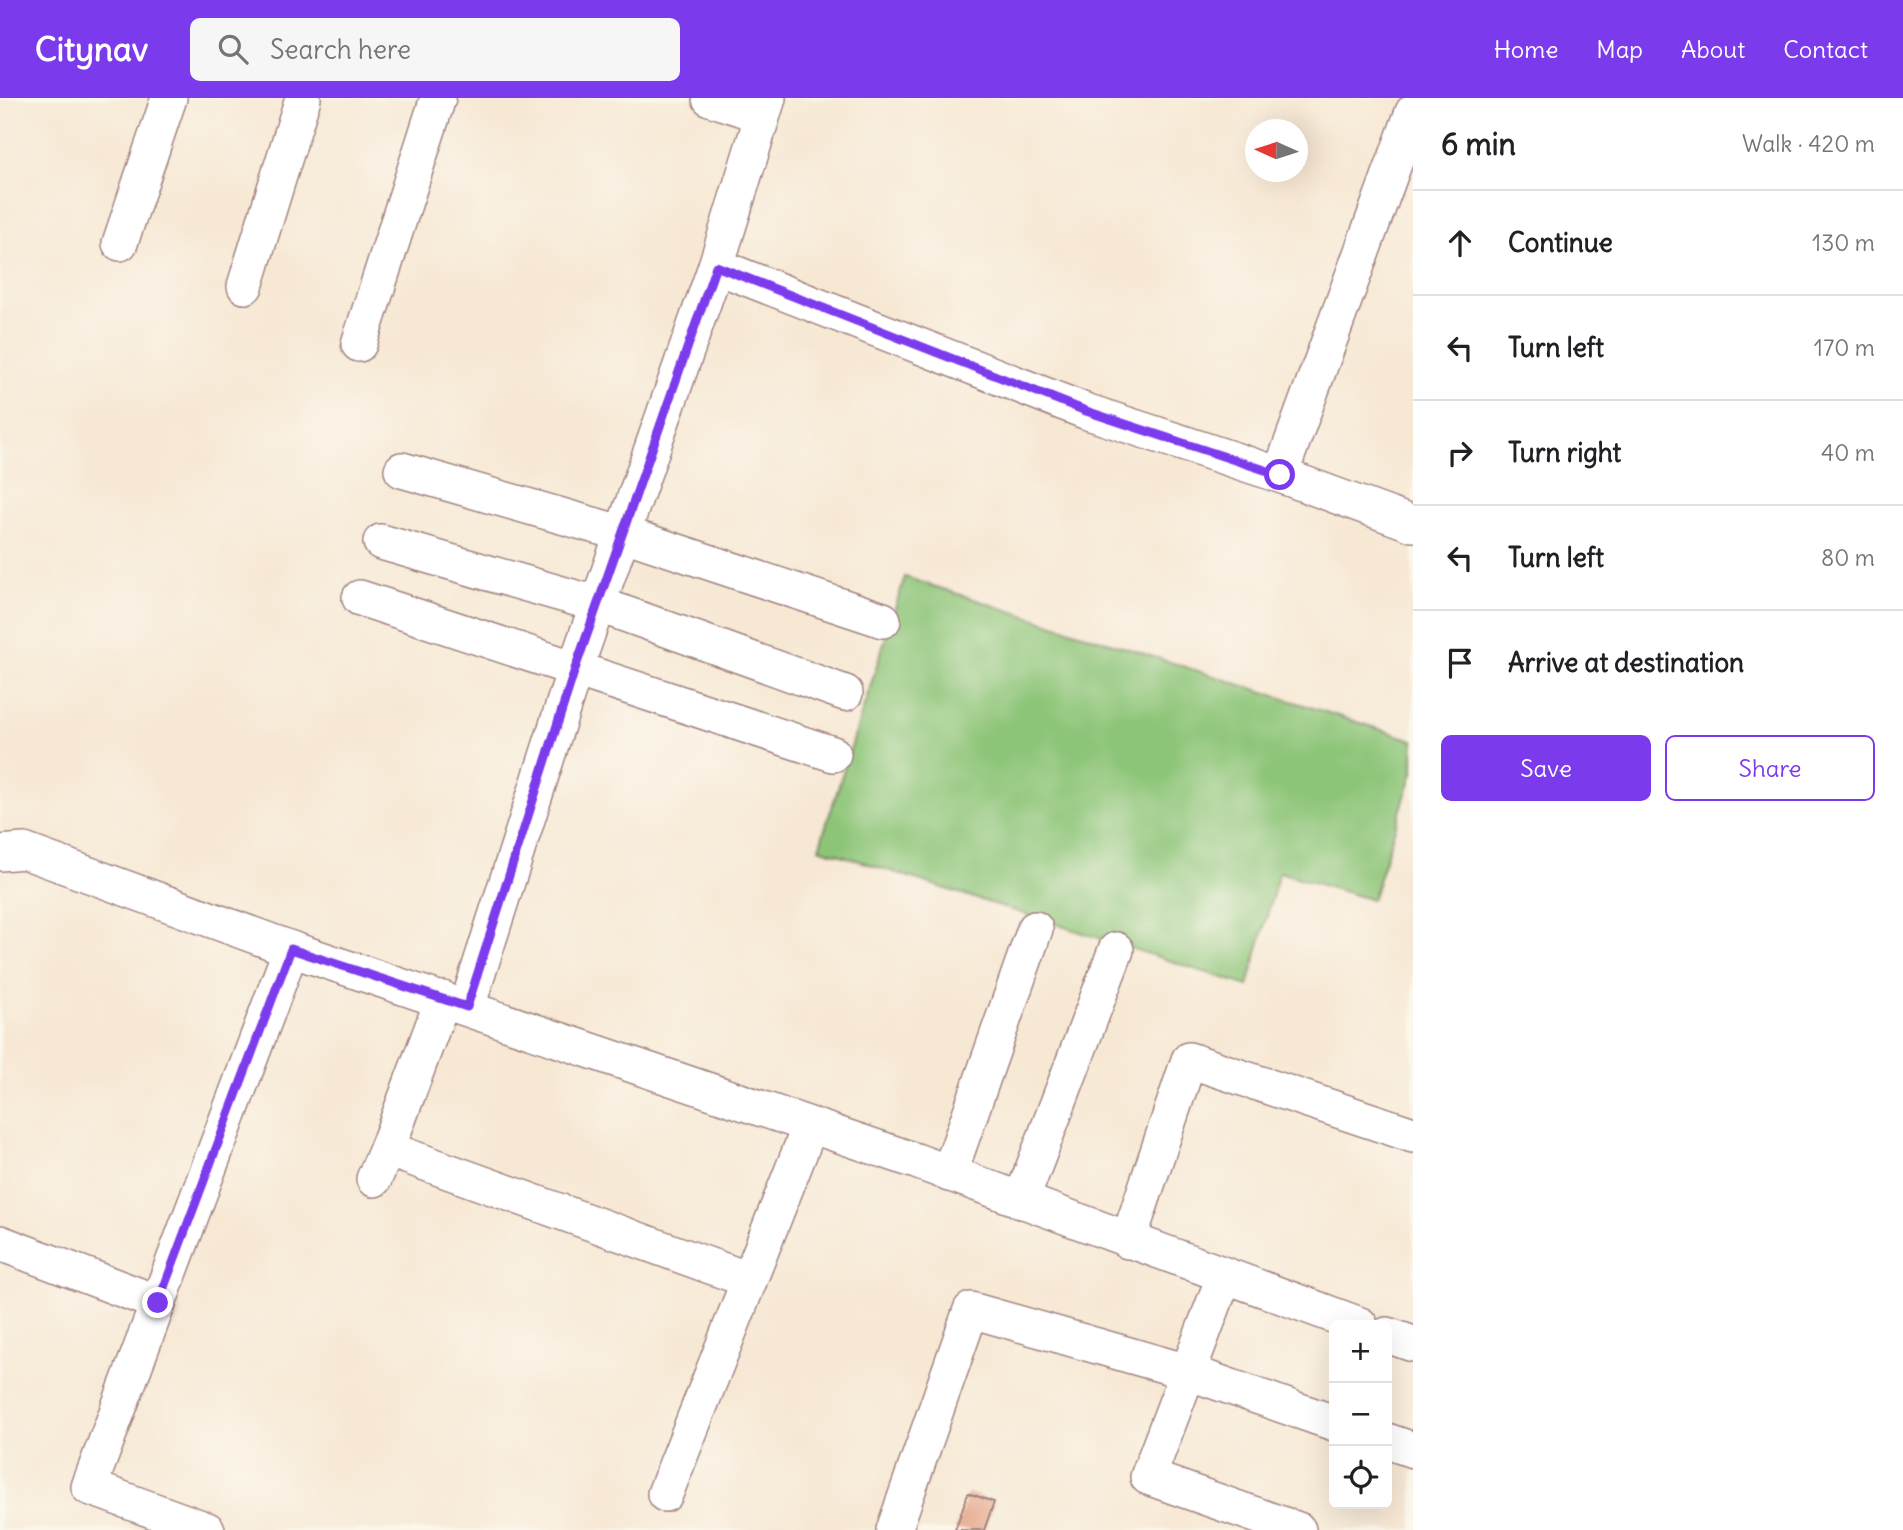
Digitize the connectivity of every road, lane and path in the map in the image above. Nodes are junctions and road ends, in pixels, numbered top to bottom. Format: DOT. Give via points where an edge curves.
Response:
graph roads {
  1 [pos="169,98"];
  2 [pos="303,98"];
  3 [pos="438,98"];
  4 [pos="710,98"];
  5 [pos="765,106"];
  6 [pos="1413,112"];
  7 [pos="120,243"];
  8 [pos="716,266"];
  9 [pos="245,286"];
  10 [pos="359,344"];
  11 [pos="402,470"];
  12 [pos="1280,475"];
  13 [pos="1413,524"];
  14 [pos="624,534"];
  15 [pos="382,542"];
  16 [pos="360,598"];
  17 [pos="600,605"];
  18 [pos="883,620"];
  19 [pos="575,669"];
  20 [pos="845,693"];
  21 [pos="833,754"];
  22 [pos="0,853"];
  23 [pos="1035,929"];
  24 [pos="291,949"];
  25 [pos="1116,950"];
  26 [pos="455,1003"];
  27 [pos="810,1126"];
  28 [pos="1413,1135"];
  29 [pos="949,1174"];
  30 [pos="1021,1201"];
  31 [pos="1128,1241"];
  32 [pos="0,1243"];
  33 [pos="1224,1277"];
  34 [pos="749,1280"];
  35 [pos="158,1303"];
  36 [pos="1346,1320"];
  37 [pos="1392,1337"];
  38 [pos="1413,1344"];
  39 [pos="1188,1373"];
  40 [pos="1329,1421"];
  41 [pos="1392,1443"];
  42 [pos="1413,1450"];
  43 [pos="665,1494"];
  44 [pos="207,1530"];
  45 [pos="894,1530"];
  46 [pos="1298,1530"];
  1 -- 7 [label="street"];
  2 -- 9 [label="street"];
  3 -- 10 [label="street"];
  4 -- 5 [label="street"];
  5 -- 8 [label="street"];
  6 -- 12 [label="street"];
  8 -- 12 [label="street" via="1086,411"];
  8 -- 14 [label="street"];
  11 -- 14 [label="street"];
  12 -- 13 [label="street"];
  14 -- 17 [label="street"];
  14 -- 18 [label="street"];
  15 -- 17 [label="street"];
  16 -- 19 [label="street"];
  17 -- 19 [label="street"];
  17 -- 20 [label="street"];
  19 -- 21 [label="street"];
  19 -- 26 [label="street"];
  22 -- 24 [label="street" via="24,851"];
  23 -- 29 [label="street"];
  24 -- 26 [label="street"];
  24 -- 35 [label="street"];
  25 -- 30 [label="street"];
  26 -- 27 [label="street"];
  26 -- 34 [label="street" via="380,1164"];
  27 -- 29 [label="street"];
  27 -- 34 [label="street"];
  28 -- 31 [label="street" via="1189,1060"];
  29 -- 30 [label="street"];
  30 -- 31 [label="street"];
  31 -- 33 [label="street"];
  32 -- 35 [label="street"];
  33 -- 36 [label="street"];
  33 -- 39 [label="street"];
  34 -- 43 [label="street"];
  35 -- 44 [label="street" via="89,1487"];
  37 -- 38 [label="street"];
  39 -- 40 [label="street"];
  39 -- 45 [label="street" via="971,1310"];
  39 -- 46 [label="street" via="1148,1476"];
  41 -- 42 [label="street"];
}
